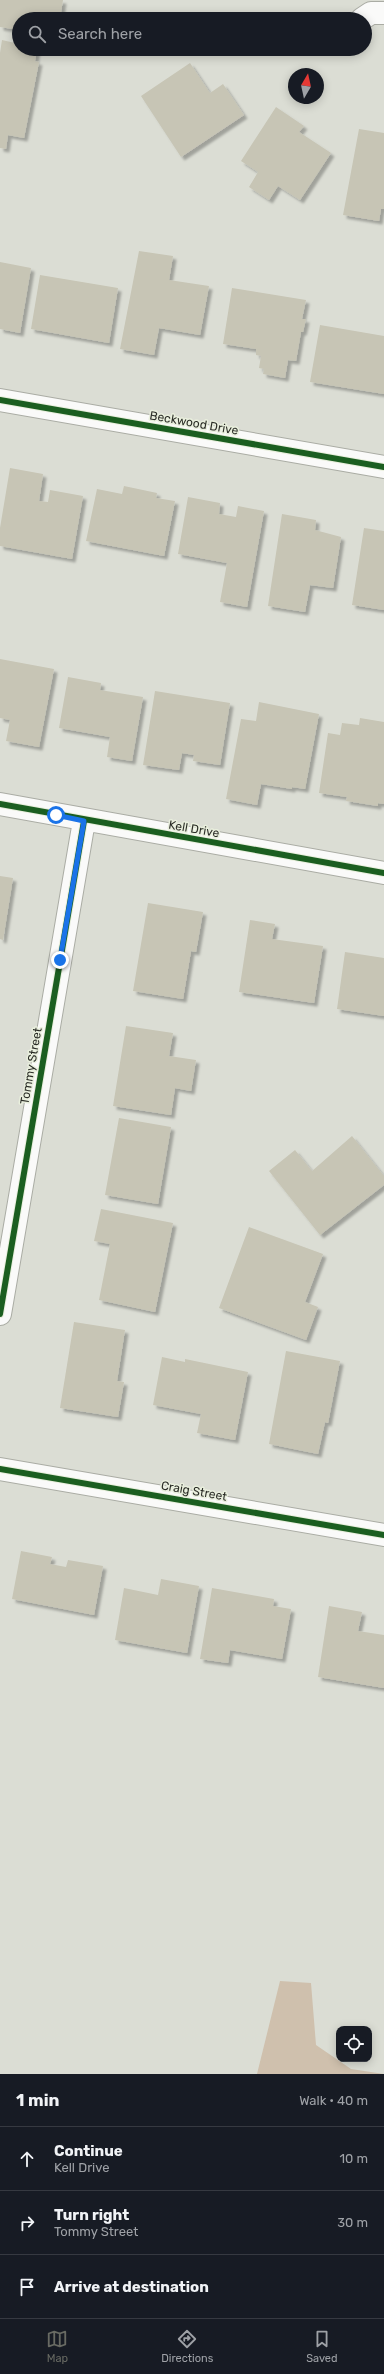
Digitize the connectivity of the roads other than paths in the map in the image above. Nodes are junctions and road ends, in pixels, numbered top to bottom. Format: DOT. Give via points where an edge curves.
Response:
graph roads {
  1 [pos="372,13"];
  2 [pos="384,13"];
  3 [pos="0,400"];
  4 [pos="384,467"];
  5 [pos="0,804"];
  6 [pos="84,821"];
  7 [pos="384,873"];
  8 [pos="0,1314"];
  9 [pos="0,1469"];
  10 [pos="384,1535"];
  1 -- 2 [label="street"];
  3 -- 4 [label="street, Beckwood Drive"];
  5 -- 6 [label="street, Kell Drive"];
  6 -- 7 [label="street, Kell Drive"];
  6 -- 8 [label="street, Tommy Street"];
  9 -- 10 [label="street, Craig Street"];
}
